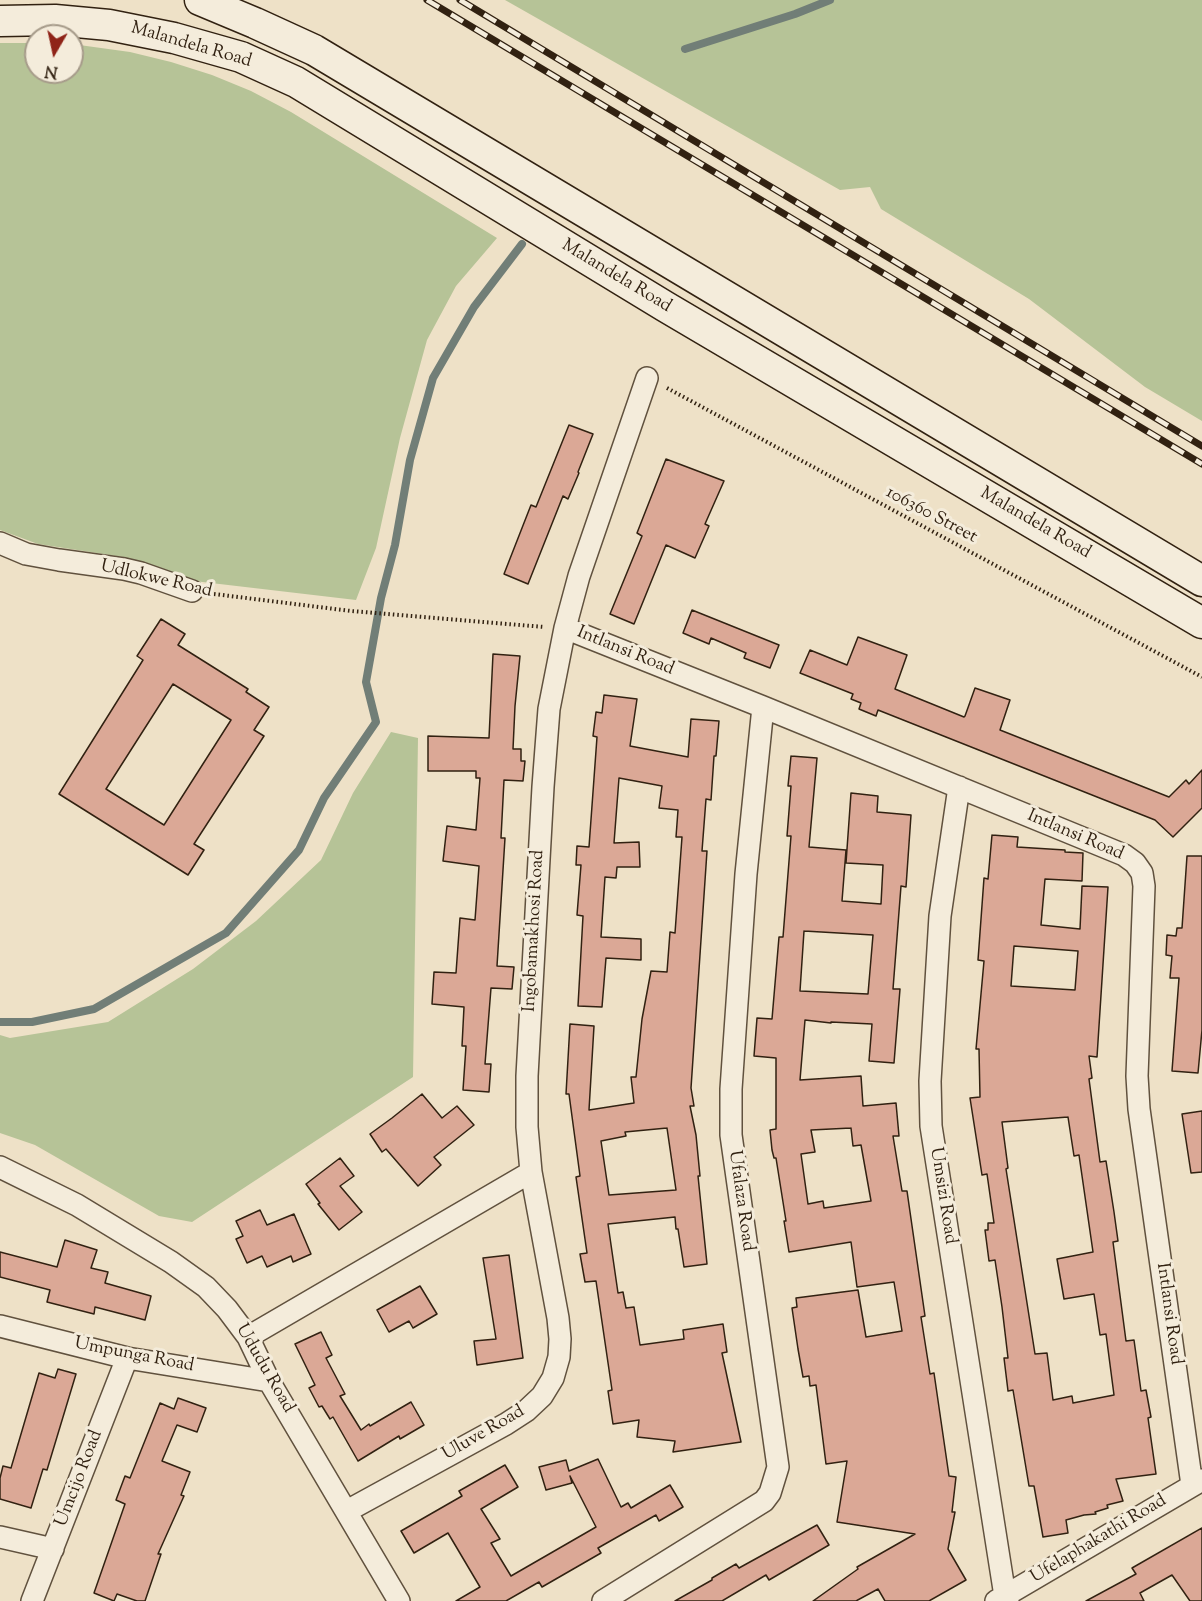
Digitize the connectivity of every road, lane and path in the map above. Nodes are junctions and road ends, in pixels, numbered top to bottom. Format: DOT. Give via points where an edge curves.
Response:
graph roads {
  1 [pos="200,0"];
  2 [pos="0,21"];
  3 [pos="647,378"];
  4 [pos="0,543"];
  5 [pos="1202,581"];
  6 [pos="192,591"];
  7 [pos="1202,623"];
  8 [pos="565,628"];
  9 [pos="1202,677"];
  10 [pos="763,706"];
  11 [pos="959,787"];
  12 [pos="0,1167"];
  13 [pos="531,1172"];
  14 [pos="0,1326"];
  15 [pos="249,1337"];
  16 [pos="127,1358"];
  17 [pos="269,1381"];
  18 [pos="1197,1482"];
  19 [pos="346,1511"];
  20 [pos="0,1537"];
  21 [pos="53,1549"];
  22 [pos="625,1595"];
  23 [pos="1003,1599"];
  24 [pos="32,1601"];
  25 [pos="399,1601"];
  26 [pos="603,1601"];
  1 -- 5 [label="main road, Malandela Road" via="314,50"];
  2 -- 7 [label="main road, Malandela Road" via="110,25 241,57 296,82 666,307"];
  3 -- 8 [label="street, Ingobamakhosi Road"];
  3 -- 9 [label="path, 106360 Street"];
  4 -- 6 [label="street, Udlokwe Road" via="26,554 141,573"];
  6 -- 8 [label="path, Udlokwe Road" via="351,611"];
  8 -- 10 [label="street, Intlansi Road"];
  8 -- 13 [label="street, Ingobamakhosi Road" via="549,709 543,787 527,1076"];
  10 -- 11 [label="street, Intlansi Road"];
  10 -- 22 [label="street, Ufalaza Road" via="746,885 731,1135 778,1467 764,1500"];
  11 -- 18 [label="street, Intlansi Road" via="1124,855 1142,873 1139,1109"];
  11 -- 23 [label="street, Umsizi Road" via="940,916 931,1126"];
  12 -- 15 [label="street, Ududu Road" via="77,1205 171,1262 206,1287"];
  13 -- 15 [label="street"];
  13 -- 19 [label="street, Uluve Road" via="558,1318 560,1339 553,1378 542,1396 506,1424"];
  14 -- 16 [label="street, Umpunga Road"];
  15 -- 17 [label="street, Ududu Road"];
  16 -- 17 [label="street, Umpunga Road"];
  16 -- 21 [label="street, Umcijo Road"];
  17 -- 19 [label="street, Ududu Road"];
  18 -- 23 [label="street, Ufelaphakathi Road"];
  19 -- 25 [label="street, Ududu Road"];
  20 -- 21 [label="street"];
  21 -- 24 [label="street, Umcijo Road"];
  22 -- 26 [label="street, Ufalaza Road"];
}
